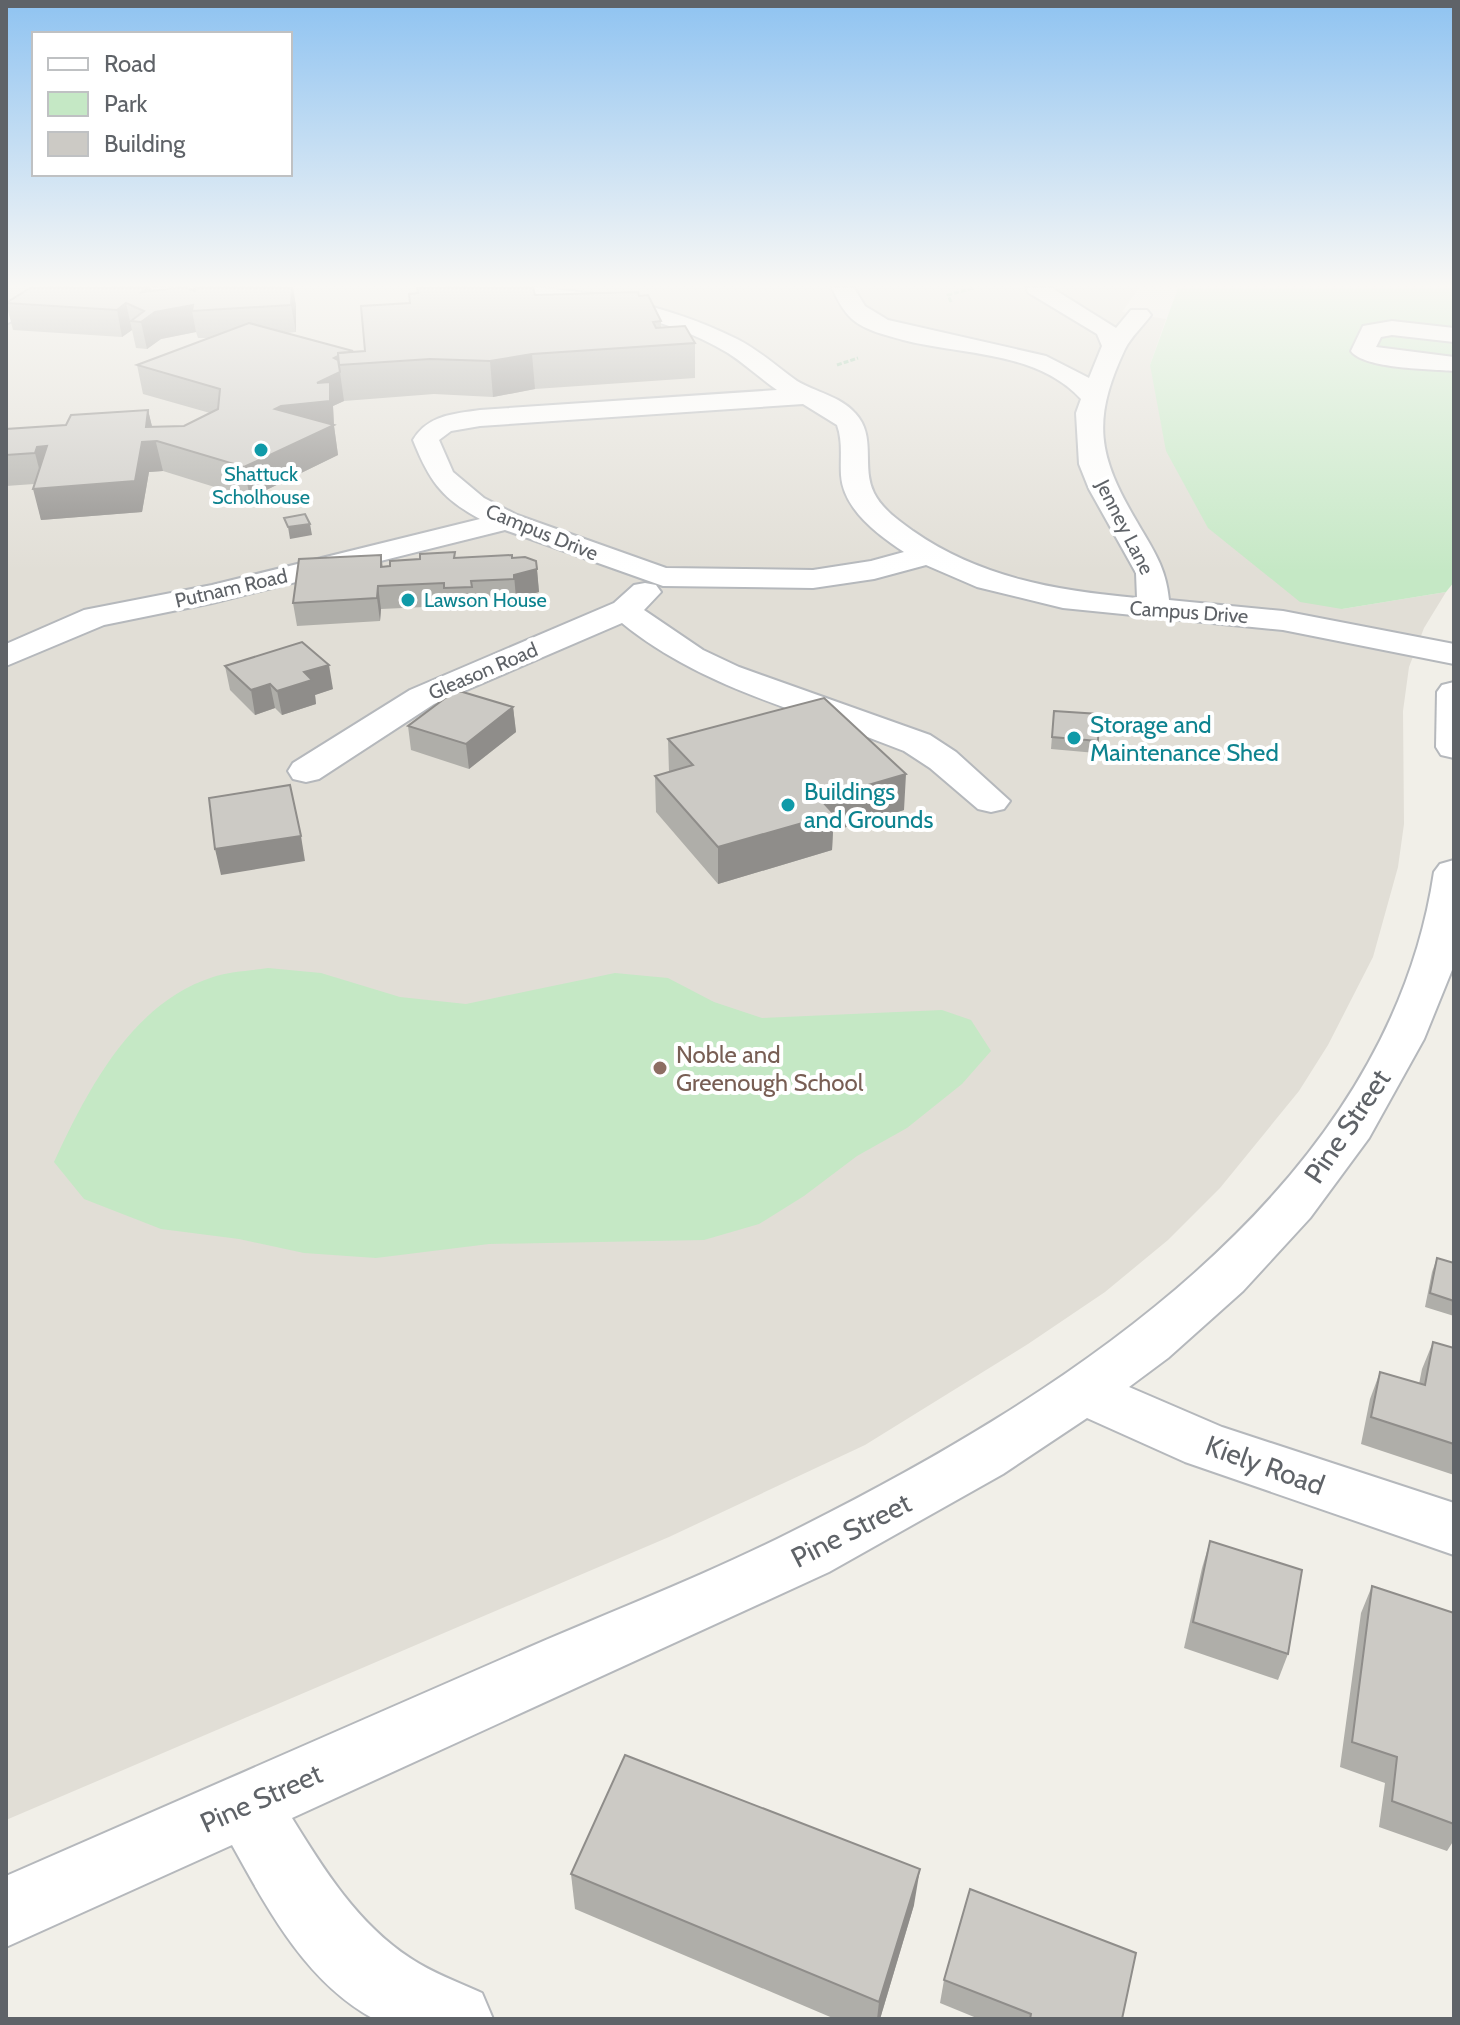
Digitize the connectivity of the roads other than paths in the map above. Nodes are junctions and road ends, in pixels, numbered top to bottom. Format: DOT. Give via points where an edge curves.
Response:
graph roads {
  1 [pos="784,382"];
  2 [pos="1078,382"];
  3 [pos="1100,382"];
  4 [pos="803,396"];
  5 [pos="1094,398"];
  6 [pos="507,521"];
  7 [pos="929,554"];
  8 [pos="663,577"];
  9 [pos="1154,609"];
  10 [pos="625,610"];
  11 [pos="1454,654"];
  12 [pos="6,656"];
  13 [pos="1454,692"];
  14 [pos="1454,747"];
  15 [pos="306,771"];
  16 [pos="991,801"];
  17 [pos="1454,872"];
  18 [pos="1081,1391"];
  19 [pos="1454,1529"];
  20 [pos="246,1805"];
  21 [pos="6,1912"];
  22 [pos="456,2019"];
  1 -- 4 [label="street, Campus Drive"];
  2 -- 5 [label="street"];
  3 -- 5 [label="street, Jenney Lane"];
  4 -- 6 [label="street, Campus Drive" via="480,418 429,432 426,440 441,476 474,504"];
  4 -- 7 [label="street, Campus Drive" via="846,418 852,427 861,495 896,532"];
  5 -- 9 [label="street, Jenney Lane" via="1089,425 1093,464 1151,573"];
  6 -- 8 [label="street, Campus Drive"];
  6 -- 12 [label="street, Putnam Road" via="212,594 95,617"];
  7 -- 8 [label="street, Campus Drive" via="874,570 813,579"];
  7 -- 9 [label="street, Campus Drive" via="1037,596"];
  8 -- 10 [label="street, Gleason Road"];
  9 -- 11 [label="street, Campus Drive" via="1289,622"];
  10 -- 15 [label="street, Gleason Road" via="422,697"];
  10 -- 16 [label="street" via="702,666 917,743"];
  13 -- 14 [label="street"];
  17 -- 18 [label="street, Pine Street" via="1431,973 1389,1067 1360,1116 1280,1220 1226,1277 1160,1335"];
  18 -- 19 [label="street, Kiely Road" via="1205,1445"];
  18 -- 20 [label="street, Pine Street" via="910,1501 808,1553"];
  20 -- 21 [label="street, Pine Street"];
  20 -- 22 [label="street" via="300,1894 341,1947 384,1984"];
}
